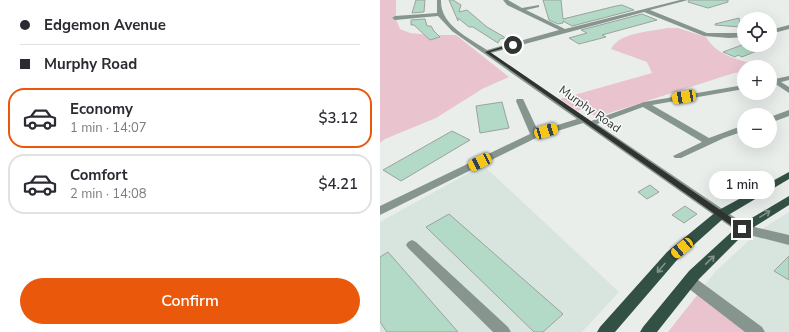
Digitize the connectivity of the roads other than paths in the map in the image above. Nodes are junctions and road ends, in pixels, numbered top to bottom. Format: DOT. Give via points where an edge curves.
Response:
graph roads {
  1 [pos="439,0"];
  2 [pos="505,0"];
  3 [pos="686,0"];
  4 [pos="537,6"];
  5 [pos="521,10"];
  6 [pos="644,10"];
  7 [pos="439,14"];
  8 [pos="395,18"];
  9 [pos="789,27"];
  10 [pos="565,30"];
  11 [pos="777,30"];
  12 [pos="737,35"];
  13 [pos="487,52"];
  14 [pos="789,78"];
  15 [pos="777,80"];
  16 [pos="777,84"];
  17 [pos="737,88"];
  18 [pos="789,91"];
  19 [pos="520,100"];
  20 [pos="644,104"];
  21 [pos="789,113"];
  22 [pos="777,117"];
  23 [pos="587,122"];
  24 [pos="737,131"];
  25 [pos="535,135"];
  26 [pos="709,142"];
  27 [pos="678,156"];
  28 [pos="789,175"];
  29 [pos="789,200"];
  30 [pos="380,211"];
  31 [pos="721,214"];
  32 [pos="742,229"];
  33 [pos="789,240"];
  34 [pos="412,245"];
  35 [pos="688,281"];
  36 [pos="503,332"];
  37 [pos="604,332"];
  38 [pos="648,332"];
  39 [pos="757,332"];
  1 -- 7 [label="street"];
  2 -- 5 [label="street"];
  3 -- 6 [label="street"];
  4 -- 5 [label="street"];
  5 -- 10 [label="street"];
  6 -- 10 [label="street"];
  6 -- 12 [label="street" via="706,35"];
  7 -- 8 [label="street"];
  7 -- 13 [label="street, Murphy Road" via="454,30"];
  9 -- 11 [label="street"];
  10 -- 13 [label="street"];
  13 -- 23 [label="street, Murphy Road"];
  14 -- 15 [label="street"];
  16 -- 18 [label="street"];
  17 -- 20 [label="street"];
  19 -- 25 [label="street"];
  20 -- 23 [label="street"];
  20 -- 26 [label="street"];
  21 -- 22 [label="street"];
  23 -- 25 [label="street"];
  23 -- 31 [label="street, Murphy Road"];
  24 -- 26 [label="street"];
  25 -- 30 [label="street"];
  26 -- 27 [label="street"];
  28 -- 31 [label="main road"];
  32 -- 29 [label="main road, one-way"];
  31 -- 32 [label="street, Murphy Road"];
  31 -- 37 [label="main road, one-way" via="672,256"];
  32 -- 33 [label="street"];
  35 -- 32 [label="main road, one-way"];
  34 -- 36 [label="street"];
  35 -- 38 [label="main road"];
  35 -- 39 [label="street"];
}
